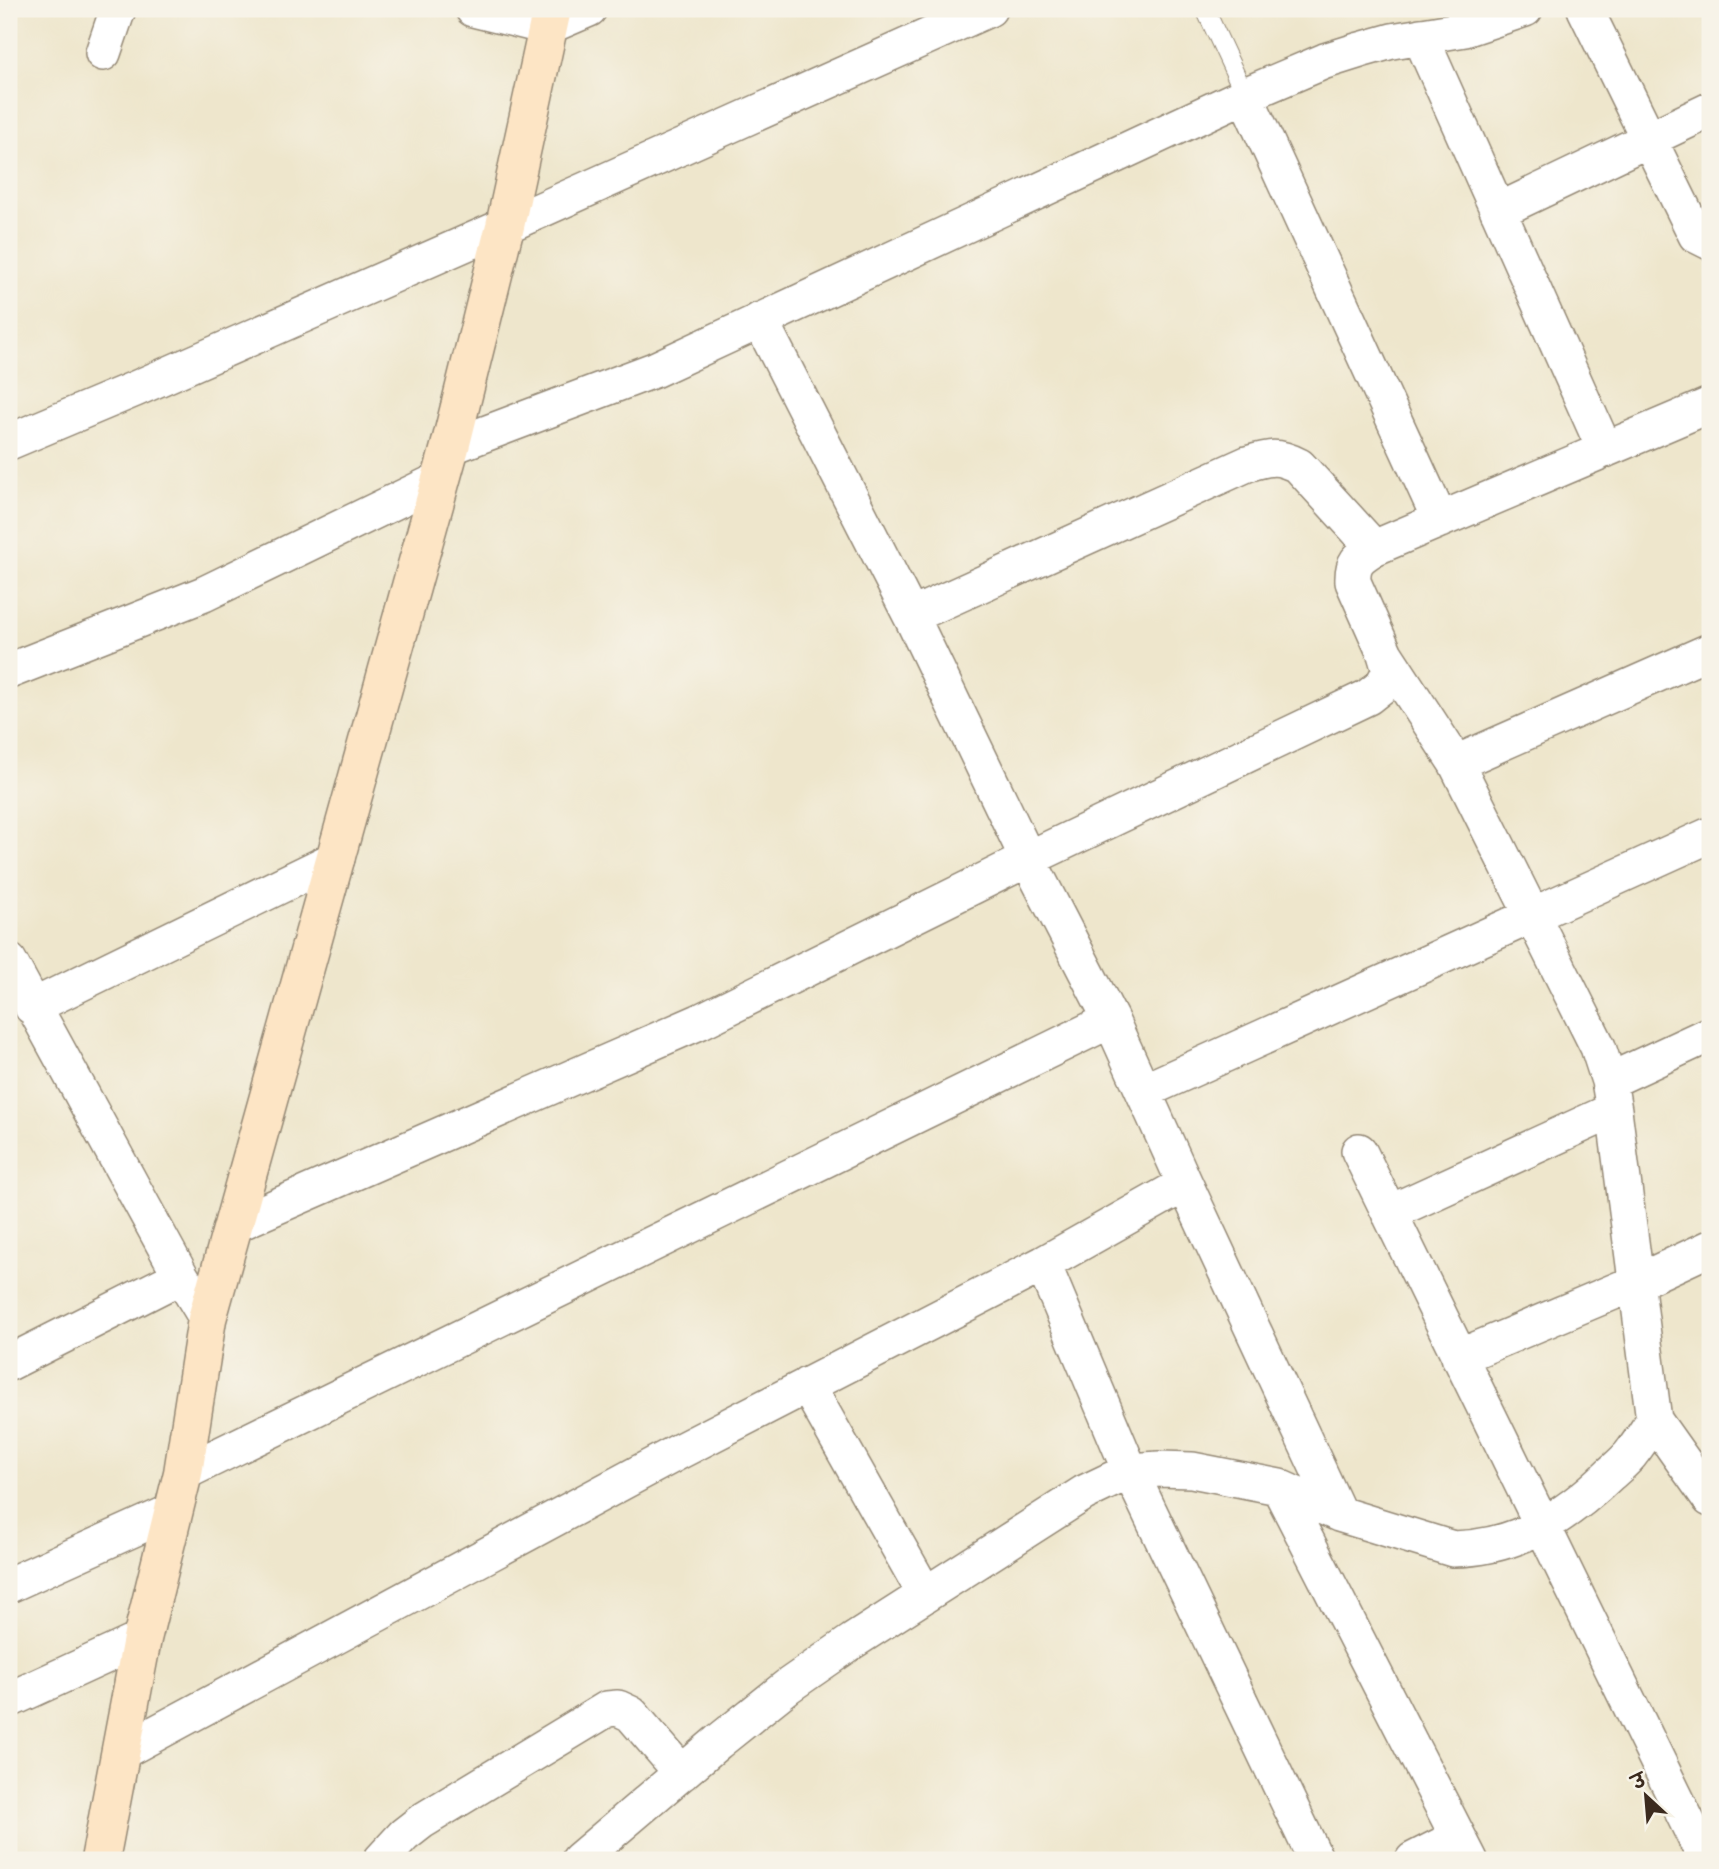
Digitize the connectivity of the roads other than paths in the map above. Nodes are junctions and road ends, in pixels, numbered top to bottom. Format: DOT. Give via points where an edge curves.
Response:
graph roads {
  1 [pos="118,9"];
  2 [pos="473,9"];
  3 [pos="589,9"];
  4 [pos="989,9"];
  5 [pos="1205,9"];
  6 [pos="1525,9"];
  7 [pos="1585,9"];
  8 [pos="550,18"];
  9 [pos="1420,36"];
  10 [pos="103,53"];
  11 [pos="1245,96"];
  12 [pos="1710,110"];
  13 [pos="1648,139"];
  14 [pos="1498,211"];
  15 [pos="505,226"];
  16 [pos="1710,242"];
  17 [pos="760,320"];
  18 [pos="1710,405"];
  19 [pos="9,442"];
  20 [pos="1605,450"];
  21 [pos="444,463"];
  22 [pos="1440,520"];
  23 [pos="1374,548"];
  24 [pos="911,616"];
  25 [pos="1710,651"];
  26 [pos="1385,654"];
  27 [pos="9,671"];
  28 [pos="1456,763"];
  29 [pos="1710,835"];
  30 [pos="337,858"];
  31 [pos="1028,859"];
  32 [pos="1534,915"];
  33 [pos="9,961"];
  34 [pos="32,1007"];
  35 [pos="1111,1020"];
  36 [pos="1710,1034"];
  37 [pos="1144,1091"];
  38 [pos="1611,1095"];
  39 [pos="1359,1151"];
  40 [pos="1185,1184"];
  41 [pos="1389,1213"];
  42 [pos="234,1225"];
  43 [pos="1710,1248"];
  44 [pos="1043,1264"];
  45 [pos="181,1276"];
  46 [pos="1637,1282"];
  47 [pos="207,1319"];
  48 [pos="1459,1356"];
  49 [pos="9,1363"];
  50 [pos="807,1385"];
  51 [pos="1654,1420"];
  52 [pos="1130,1471"];
  53 [pos="183,1473"];
  54 [pos="1279,1488"];
  55 [pos="1710,1499"];
  56 [pos="173,1511"];
  57 [pos="1339,1514"];
  58 [pos="1542,1528"];
  59 [pos="9,1585"];
  60 [pos="925,1594"];
  61 [pos="142,1639"];
  62 [pos="9,1700"];
  63 [pos="122,1751"];
  64 [pos="681,1773"];
  65 [pos="1464,1849"];
  66 [pos="100,1860"];
  67 [pos="381,1860"];
  68 [pos="579,1860"];
  69 [pos="1316,1860"];
  70 [pos="1413,1860"];
  71 [pos="1706,1860"];
  1 -- 10 [label="street"];
  2 -- 8 [label="street"];
  3 -- 8 [label="street"];
  4 -- 15 [label="street"];
  5 -- 11 [label="lane"];
  6 -- 9 [label="street" via="1465,29"];
  7 -- 13 [label="street"];
  8 -- 15 [label="street"];
  9 -- 11 [label="street" via="1325,61"];
  9 -- 14 [label="street"];
  11 -- 17 [label="street"];
  11 -- 22 [label="street"];
  12 -- 13 [label="street"];
  13 -- 14 [label="street"];
  13 -- 16 [label="street" via="1696,234"];
  14 -- 20 [label="street"];
  15 -- 19 [label="street"];
  15 -- 21 [label="street"];
  17 -- 21 [label="street"];
  17 -- 24 [label="street"];
  18 -- 20 [label="street"];
  20 -- 22 [label="street"];
  21 -- 27 [label="street" via="205,594"];
  21 -- 30 [label="street"];
  22 -- 23 [label="street"];
  23 -- 24 [label="street" via="1299,466 1284,458 1268,458"];
  23 -- 26 [label="street" via="1352,569 1353,582"];
  24 -- 31 [label="street"];
  25 -- 28 [label="street"];
  26 -- 28 [label="street"];
  26 -- 31 [label="street" via="1390,671 1382,686 1368,697"];
  28 -- 32 [label="street"];
  29 -- 32 [label="street"];
  30 -- 34 [label="street"];
  30 -- 42 [label="street"];
  31 -- 35 [label="street"];
  31 -- 42 [label="street" via="699,1022"];
  32 -- 37 [label="street"];
  32 -- 38 [label="street" via="1598,1047"];
  33 -- 34 [label="street"];
  34 -- 45 [label="street"];
  35 -- 37 [label="street"];
  35 -- 53 [label="street"];
  36 -- 38 [label="street"];
  37 -- 40 [label="street"];
  38 -- 41 [label="street"];
  38 -- 46 [label="street"];
  39 -- 41 [label="street"];
  40 -- 44 [label="street"];
  40 -- 57 [label="street"];
  41 -- 48 [label="street"];
  42 -- 47 [label="street"];
  43 -- 46 [label="street"];
  44 -- 50 [label="street"];
  44 -- 52 [label="street"];
  45 -- 47 [label="street"];
  45 -- 49 [label="street"];
  46 -- 48 [label="street"];
  46 -- 51 [label="street"];
  47 -- 53 [label="street"];
  48 -- 58 [label="street"];
  50 -- 60 [label="street"];
  50 -- 63 [label="street"];
  51 -- 55 [label="street"];
  51 -- 58 [label="street" via="1632,1454 1590,1494"];
  52 -- 54 [label="street" via="1192,1470"];
  52 -- 60 [label="street" via="1084,1493"];
  52 -- 69 [label="street"];
  53 -- 56 [label="street"];
  54 -- 57 [label="street"];
  54 -- 65 [label="street"];
  56 -- 59 [label="street"];
  56 -- 61 [label="street"];
  57 -- 58 [label="street" via="1452,1549 1491,1546"];
  58 -- 71 [label="street"];
  60 -- 64 [label="street" via="788,1686"];
  61 -- 62 [label="street"];
  61 -- 63 [label="street"];
  63 -- 66 [label="street"];
  64 -- 67 [label="street" via="631,1713 607,1709 422,1821"];
  64 -- 68 [label="street"];
  65 -- 70 [label="street"];
}
